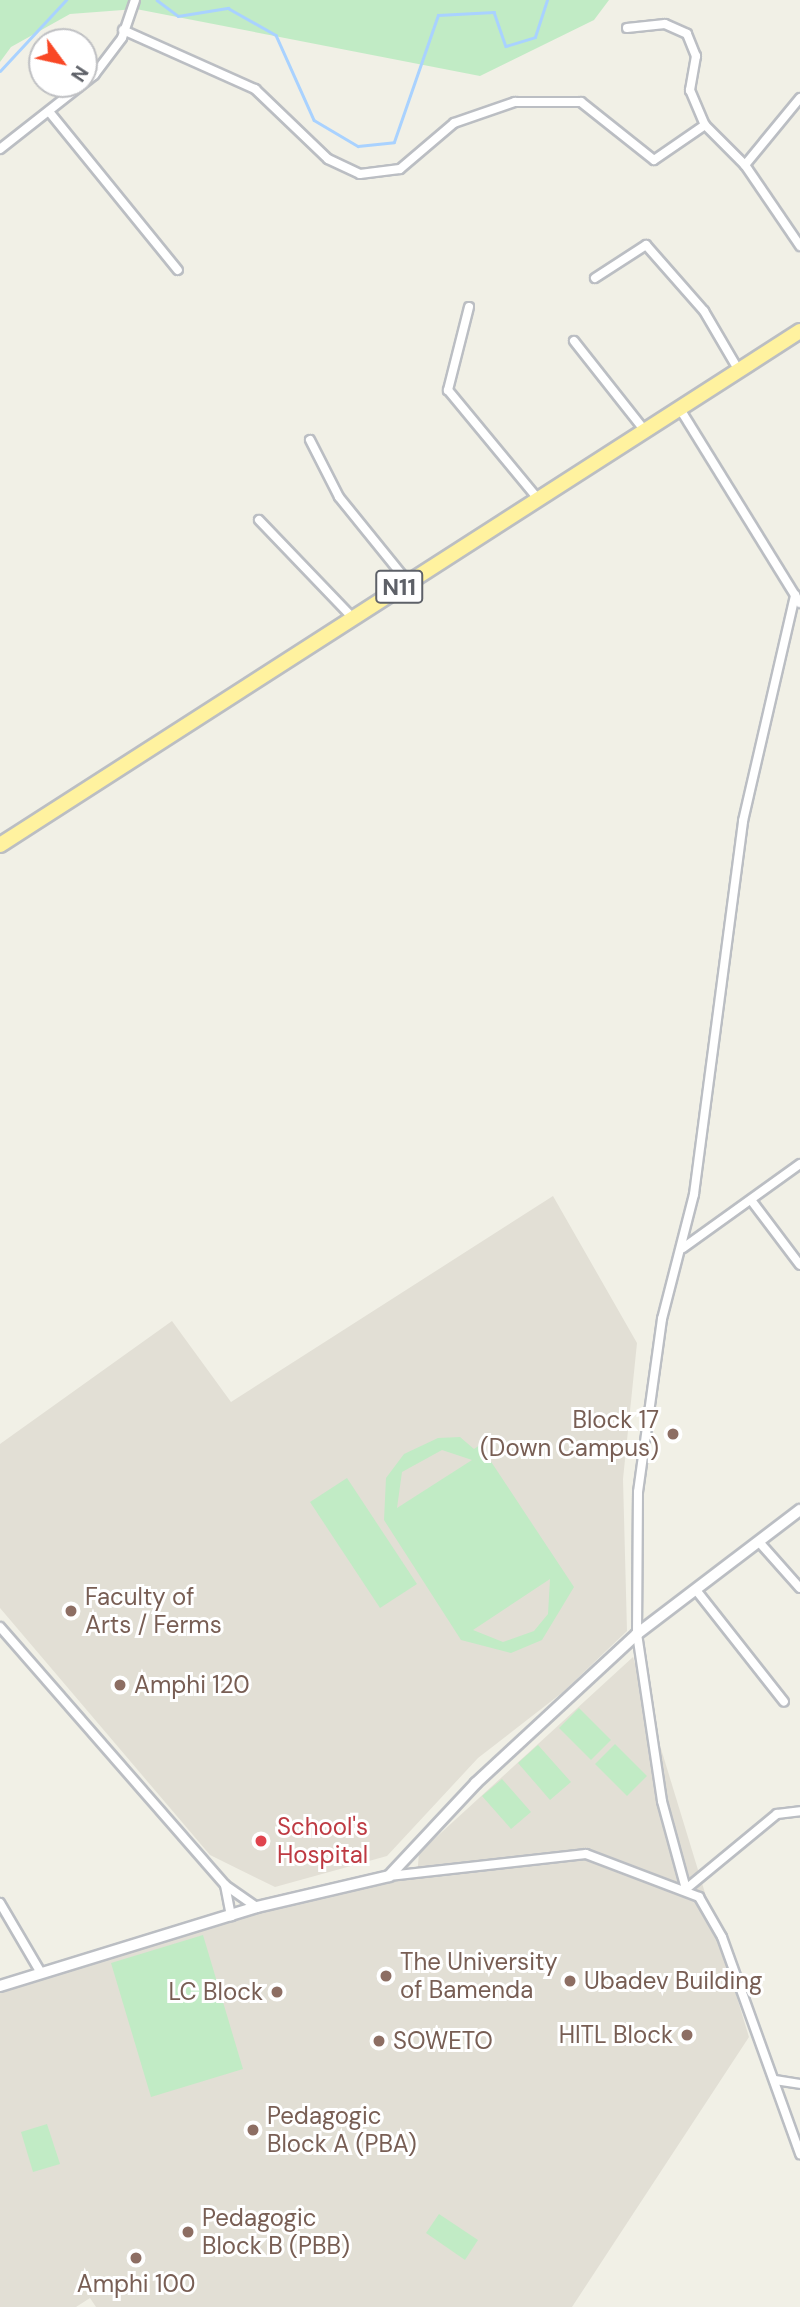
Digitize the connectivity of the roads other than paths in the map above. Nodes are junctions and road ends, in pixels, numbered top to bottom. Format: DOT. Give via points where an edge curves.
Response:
graph roads {
  1 [pos="135,0"];
  2 [pos="627,28"];
  3 [pos="124,30"];
  4 [pos="800,98"];
  5 [pos="51,114"];
  6 [pos="705,125"];
  7 [pos="0,149"];
  8 [pos="744,165"];
  9 [pos="800,246"];
  10 [pos="178,270"];
  11 [pos="595,278"];
  12 [pos="469,307"];
  13 [pos="800,331"];
  14 [pos="574,341"];
  15 [pos="739,371"];
  16 [pos="680,409"];
  17 [pos="645,431"];
  18 [pos="310,440"];
  19 [pos="539,500"];
  20 [pos="259,520"];
  21 [pos="407,581"];
  22 [pos="797,599"];
  23 [pos="352,617"];
  24 [pos="0,845"];
  25 [pos="800,1164"];
  26 [pos="751,1200"];
  27 [pos="683,1248"];
  28 [pos="800,1265"];
  29 [pos="800,1510"];
  30 [pos="760,1543"];
  31 [pos="800,1588"];
  32 [pos="696,1590"];
  33 [pos="0,1627"];
  34 [pos="637,1634"];
  35 [pos="785,1702"];
  36 [pos="800,1811"];
  37 [pos="388,1876"];
  38 [pos="225,1885"];
  39 [pos="686,1889"];
  40 [pos="0,1903"];
  41 [pos="257,1907"];
  42 [pos="231,1916"];
  43 [pos="41,1973"];
  44 [pos="0,1986"];
  45 [pos="775,2080"];
  46 [pos="800,2084"];
  47 [pos="800,2154"];
  1 -- 3 [label="street"];
  2 -- 6 [label="street" via="665,24 687,34 696,56 690,90"];
  3 -- 5 [label="street" via="94,75"];
  3 -- 6 [label="street" via="255,89 328,159 360,174 400,169 454,123 515,102 581,102 654,160"];
  4 -- 8 [label="street"];
  5 -- 7 [label="street"];
  5 -- 10 [label="street"];
  6 -- 8 [label="street"];
  8 -- 9 [label="street"];
  11 -- 15 [label="street" via="646,245 704,311"];
  12 -- 19 [label="street" via="448,390"];
  13 -- 15 [label="highway, N11"];
  14 -- 17 [label="street"];
  15 -- 16 [label="highway, N11"];
  16 -- 17 [label="highway, N11"];
  16 -- 22 [label="street"];
  17 -- 19 [label="highway, N11"];
  18 -- 21 [label="street" via="339,497"];
  19 -- 21 [label="highway, N11"];
  20 -- 23 [label="street"];
  21 -- 23 [label="highway, N11"];
  22 -- 27 [label="street" via="743,821"];
  23 -- 24 [label="highway, N11"];
  25 -- 26 [label="street"];
  26 -- 27 [label="street"];
  26 -- 28 [label="street"];
  27 -- 34 [label="street" via="662,1319 638,1492"];
  29 -- 30 [label="street"];
  30 -- 31 [label="street"];
  30 -- 32 [label="street"];
  32 -- 34 [label="street"];
  32 -- 35 [label="street"];
  33 -- 38 [label="street"];
  34 -- 37 [label="street" via="475,1783"];
  34 -- 39 [label="street" via="662,1801"];
  36 -- 39 [label="street" via="777,1814"];
  37 -- 39 [label="street" via="586,1854"];
  37 -- 41 [label="street"];
  38 -- 41 [label="street"];
  38 -- 42 [label="street"];
  39 -- 45 [label="street" via="717,1926"];
  40 -- 43 [label="street"];
  41 -- 42 [label="street"];
  42 -- 43 [label="street"];
  43 -- 44 [label="street"];
  45 -- 46 [label="street"];
  45 -- 47 [label="street"];
}
